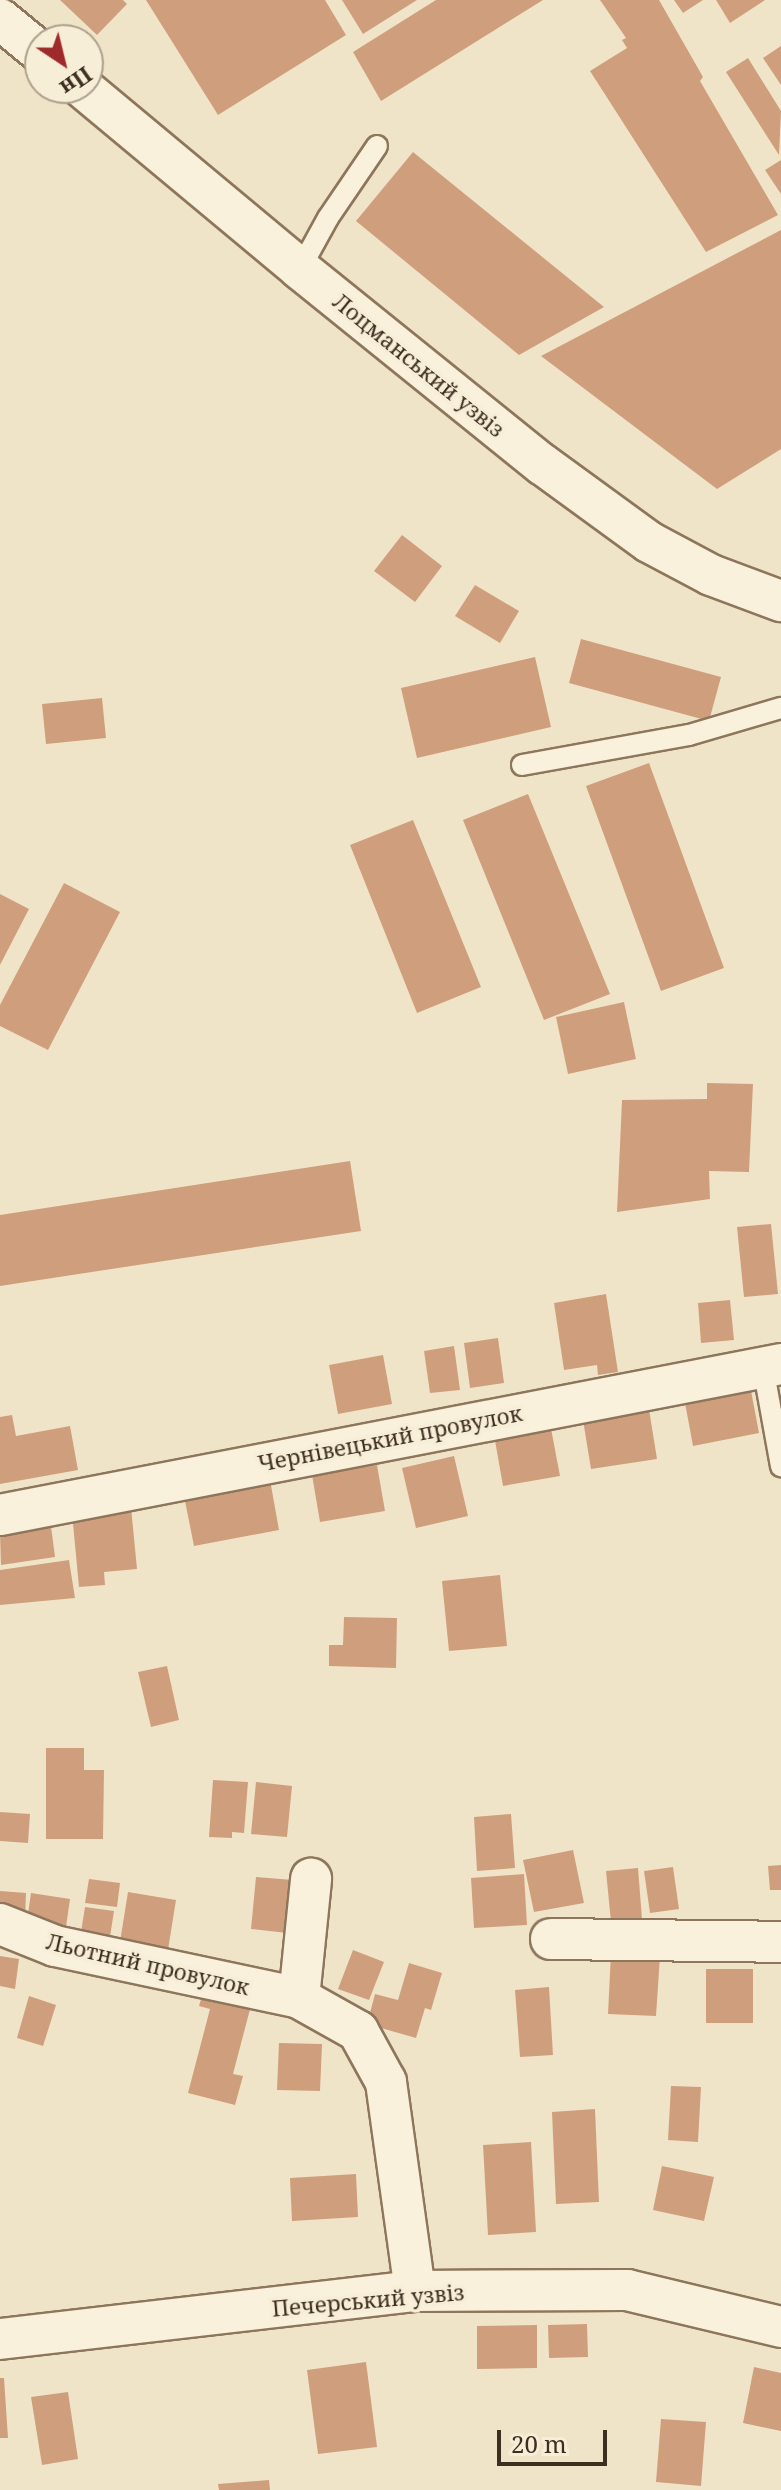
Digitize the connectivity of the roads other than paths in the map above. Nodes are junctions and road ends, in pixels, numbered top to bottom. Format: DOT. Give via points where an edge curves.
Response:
graph roads {
  1 [pos="0,19"];
  2 [pos="24,39"];
  3 [pos="102,104"];
  4 [pos="377,146"];
  5 [pos="300,269"];
  6 [pos="781,601"];
  7 [pos="781,708"];
  8 [pos="522,765"];
  9 [pos="772,1365"];
  10 [pos="781,1466"];
  11 [pos="0,1515"];
  12 [pos="311,1879"];
  13 [pos="0,1924"];
  14 [pos="551,1939"];
  15 [pos="781,1942"];
  16 [pos="299,1998"];
  17 [pos="415,2291"];
  18 [pos="781,2327"];
  19 [pos="0,2339"];
  1 -- 2 [label="street"];
  3 -- 5 [label="street, Лоцманський узвіз"];
  4 -- 5 [label="lane"];
  5 -- 6 [label="street, Лоцманський узвіз" via="542,464 649,542 711,575"];
  7 -- 8 [label="lane" via="689,735"];
  9 -- 10 [label="lane"];
  9 -- 11 [label="street, Чернівецький провулок"];
  12 -- 16 [label="street"];
  13 -- 16 [label="street, Льотний провулок" via="55,1946"];
  14 -- 15 [label="street"];
  16 -- 17 [label="street, Льотний провулок" via="358,2031 386,2082"];
  17 -- 18 [label="street, Печерський узвіз" via="627,2290"];
  17 -- 19 [label="street, Печерський узвіз"];
}
